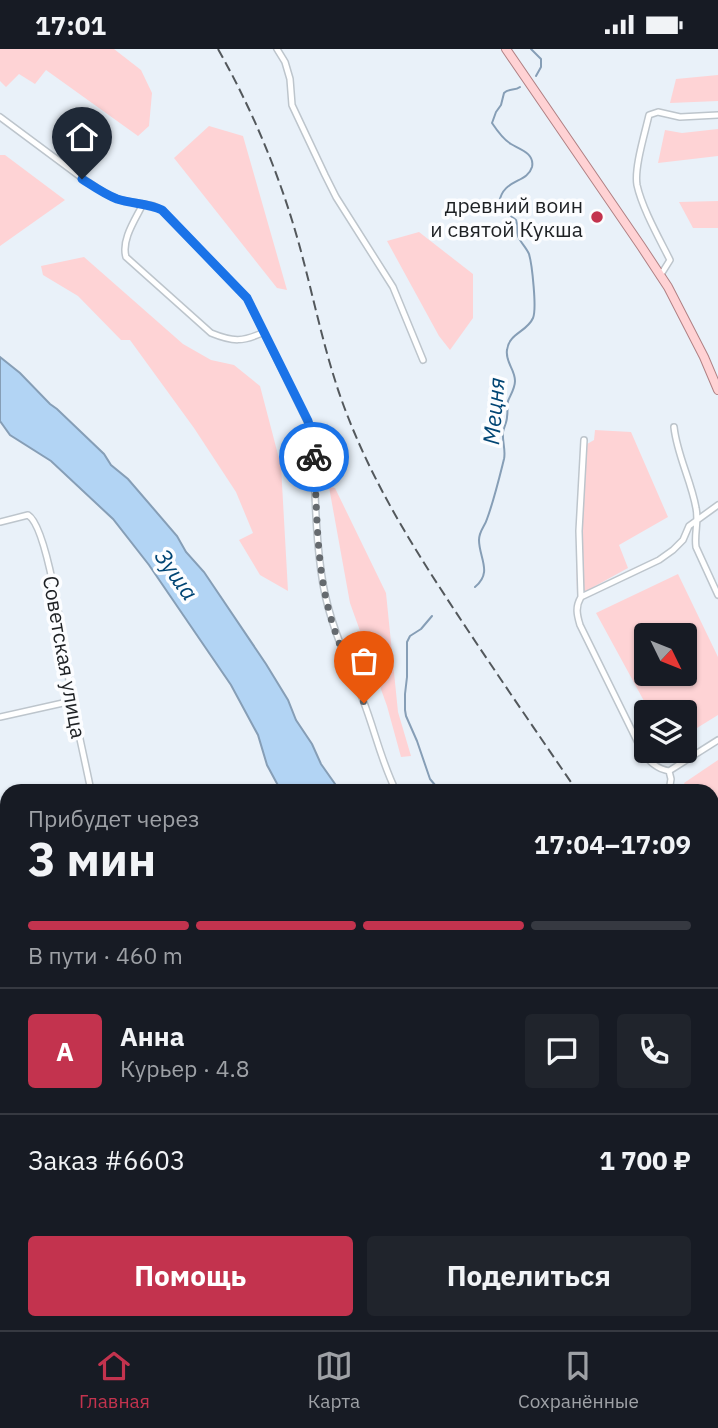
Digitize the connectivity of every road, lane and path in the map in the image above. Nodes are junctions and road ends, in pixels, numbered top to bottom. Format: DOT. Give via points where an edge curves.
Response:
graph roads {
  1 [pos="278,49"];
  2 [pos="506,49"];
  3 [pos="718,115"];
  4 [pos="0,117"];
  5 [pos="142,204"];
  6 [pos="660,276"];
  7 [pos="264,332"];
  8 [pos="424,360"];
  9 [pos="718,390"];
  10 [pos="674,427"];
  11 [pos="584,440"];
  12 [pos="718,505"];
  13 [pos="697,520"];
  14 [pos="0,522"];
  15 [pos="718,595"];
  16 [pos="581,597"];
  17 [pos="72,701"];
  18 [pos="0,717"];
  19 [pos="718,740"];
  20 [pos="669,771"];
  21 [pos="90,784"];
  22 [pos="392,784"];
  23 [pos="670,784"];
  1 -- 8 [label="street" via="290,79 292,105 336,197 393,287"];
  2 -- 6 [label="main road"];
  3 -- 6 [label="street" via="649,115 637,183 670,260"];
  4 -- 5 [label="street" via="108,195"];
  5 -- 7 [label="street" via="162,210 229,279 247,298"];
  5 -- 7 [label="street" via="129,233 126,257 211,333 240,340"];
  6 -- 9 [label="main road" via="685,317"];
  7 -- 22 [label="street" via="311,429 328,608"];
  10 -- 13 [label="street"];
  11 -- 16 [label="street"];
  12 -- 13 [label="street"];
  13 -- 15 [label="street" via="696,547"];
  13 -- 16 [label="street" via="659,561"];
  14 -- 17 [label="street, Советская улица" via="28,515 36,524 60,618"];
  16 -- 20 [label="street" via="577,604 580,625 624,718 651,763"];
  17 -- 18 [label="street"];
  17 -- 21 [label="street, Советская улица"];
  19 -- 20 [label="street"];
  20 -- 23 [label="street"];
}
